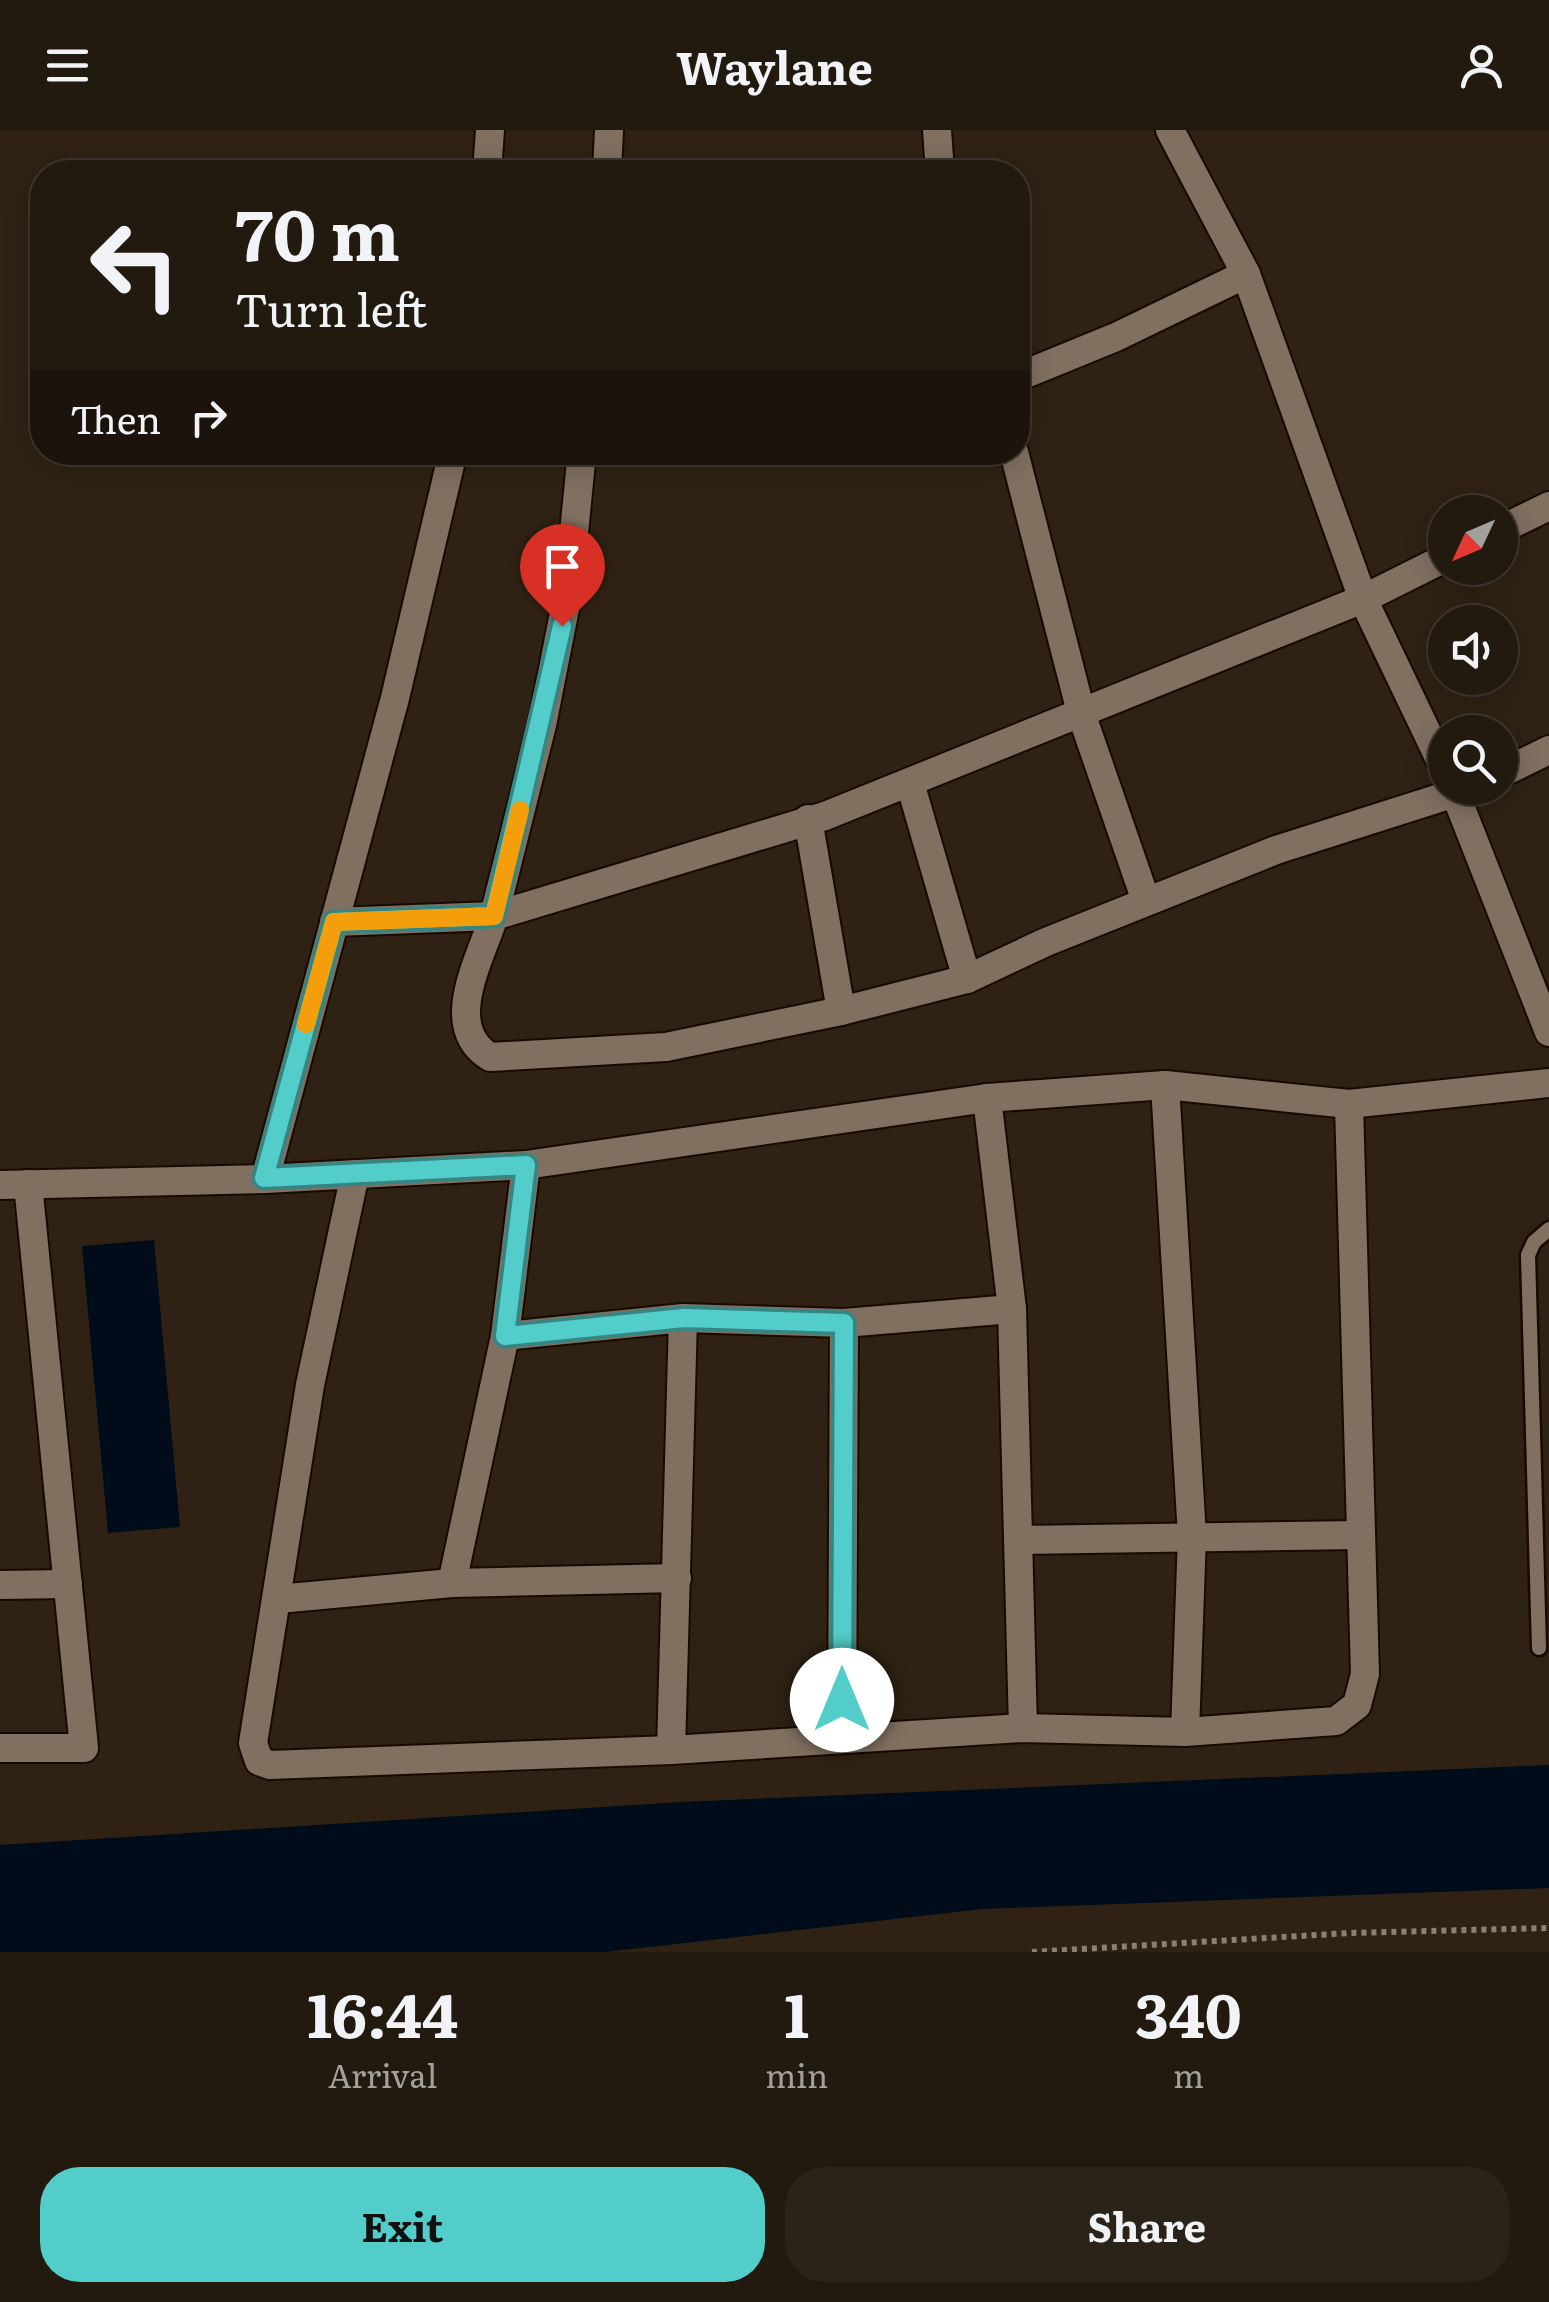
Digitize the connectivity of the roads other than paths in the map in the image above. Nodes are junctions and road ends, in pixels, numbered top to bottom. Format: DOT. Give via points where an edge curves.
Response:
graph roads {
  1 [pos="490,130"];
  2 [pos="609,130"];
  3 [pos="937,130"];
  4 [pos="1170,130"];
  5 [pos="488,160"];
  6 [pos="608,160"];
  7 [pos="939,160"];
  8 [pos="1246,274"];
  9 [pos="1030,372"];
  10 [pos="450,465"];
  11 [pos="581,465"];
  12 [pos="1017,465"];
  13 [pos="1549,506"];
  14 [pos="1518,521"];
  15 [pos="1428,567"];
  16 [pos="1364,600"];
  17 [pos="1082,716"];
  18 [pos="1428,727"];
  19 [pos="1549,750"];
  20 [pos="1518,765"];
  21 [pos="910,783"];
  22 [pos="1428,795"];
  23 [pos="1464,805"];
  24 [pos="808,819"];
  25 [pos="1146,901"];
  26 [pos="494,916"];
  27 [pos="334,922"];
  28 [pos="966,980"];
  29 [pos="841,1012"];
  30 [pos="1549,1032"];
  31 [pos="1549,1083"];
  32 [pos="1165,1085"];
  33 [pos="987,1098"];
  34 [pos="1349,1104"];
  35 [pos="526,1165"];
  36 [pos="355,1174"];
  37 [pos="287,1178"];
  38 [pos="14,1184"];
  39 [pos="1549,1229"];
  40 [pos="1012,1309"];
  41 [pos="684,1318"];
  42 [pos="844,1323"];
  43 [pos="505,1336"];
  44 [pos="1192,1536"];
  45 [pos="1358,1536"];
  46 [pos="1018,1540"];
  47 [pos="677,1578"];
  48 [pos="452,1583"];
  49 [pos="68,1584"];
  50 [pos="0,1585"];
  51 [pos="278,1600"];
  52 [pos="1539,1648"];
  53 [pos="1023,1728"];
  54 [pos="1185,1732"];
  55 [pos="842,1738"];
  56 [pos="0,1748"];
  57 [pos="671,1750"];
  1 -- 5 [label="street"];
  2 -- 6 [label="street"];
  3 -- 7 [label="street"];
  4 -- 8 [label="street"];
  8 -- 9 [label="street"];
  8 -- 16 [label="street"];
  10 -- 27 [label="street"];
  11 -- 26 [label="street" via="568,593"];
  12 -- 17 [label="street"];
  13 -- 14 [label="street"];
  15 -- 16 [label="street"];
  16 -- 17 [label="street"];
  16 -- 18 [label="street"];
  17 -- 21 [label="street"];
  17 -- 25 [label="street"];
  19 -- 20 [label="street"];
  21 -- 24 [label="street"];
  21 -- 28 [label="street"];
  22 -- 25 [label="street"];
  23 -- 30 [label="street"];
  24 -- 26 [label="street"];
  24 -- 29 [label="street"];
  25 -- 28 [label="street"];
  26 -- 27 [label="street"];
  26 -- 29 [label="street" via="462,1016 473,1046 490,1057 666,1047"];
  27 -- 37 [label="street"];
  28 -- 29 [label="street"];
  31 -- 34 [label="street"];
  32 -- 33 [label="street"];
  32 -- 34 [label="street"];
  32 -- 44 [label="street"];
  33 -- 35 [label="street"];
  33 -- 40 [label="street"];
  34 -- 45 [label="street"];
  35 -- 36 [label="street"];
  35 -- 43 [label="street"];
  36 -- 37 [label="street"];
  36 -- 51 [label="street" via="310,1385"];
  37 -- 38 [label="street"];
  38 -- 49 [label="street"];
  39 -- 52 [label="lane" via="1528,1256"];
  40 -- 42 [label="street"];
  40 -- 46 [label="street"];
  41 -- 42 [label="street"];
  41 -- 43 [label="street"];
  41 -- 47 [label="street"];
  42 -- 55 [label="street"];
  43 -- 48 [label="street"];
  44 -- 45 [label="street"];
  44 -- 46 [label="street"];
  44 -- 54 [label="street"];
  45 -- 54 [label="street" via="1364,1674 1351,1714 1336,1721"];
  46 -- 53 [label="street"];
  47 -- 48 [label="street"];
  47 -- 57 [label="street"];
  48 -- 51 [label="street"];
  49 -- 50 [label="street"];
  49 -- 56 [label="street" via="84,1748"];
  51 -- 57 [label="street" via="254,1743 259,1761"];
  53 -- 54 [label="street"];
  53 -- 55 [label="street"];
  55 -- 57 [label="street"];
}
